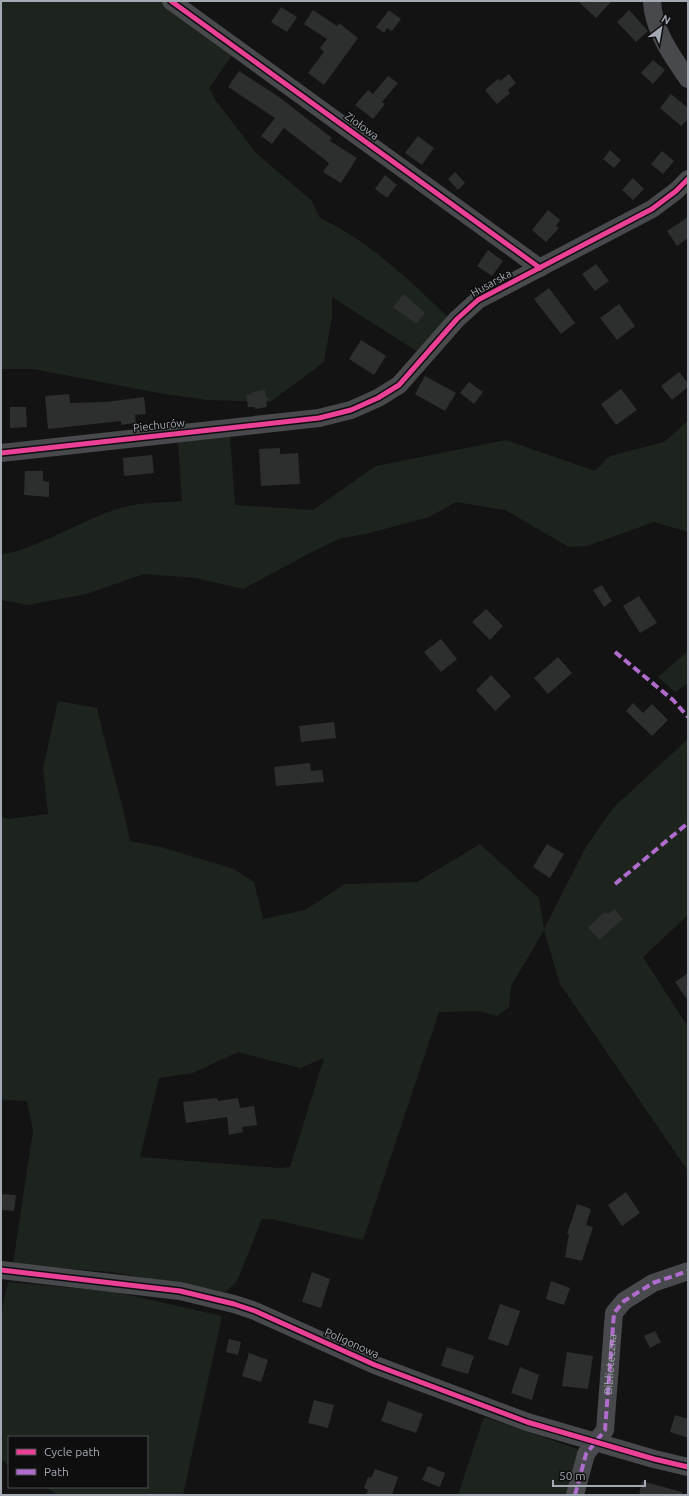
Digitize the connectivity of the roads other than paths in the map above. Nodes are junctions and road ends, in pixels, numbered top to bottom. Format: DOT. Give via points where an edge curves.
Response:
graph roads {
  1 [pos="171,1"];
  2 [pos="652,1"];
  3 [pos="688,79"];
  4 [pos="688,179"];
  5 [pos="540,268"];
  6 [pos="319,418"];
  7 [pos="1,453"];
  8 [pos="1,1270"];
  9 [pos="688,1271"];
  10 [pos="596,1442"];
  11 [pos="688,1467"];
  12 [pos="575,1495"];
  1 -- 5 [label="street, Ziołowa"];
  2 -- 3 [label="street" via="656,24"];
  4 -- 5 [label="street, Husarska" via="652,209"];
  5 -- 6 [label="street, Husarska" via="468,308 408,376 388,393 351,410"];
  6 -- 7 [label="street, Piechurów"];
  8 -- 10 [label="street, Poligonowa" via="158,1288 234,1304 375,1365 527,1422"];
  9 -- 10 [label="street, Biblioteczna" via="653,1283 624,1301 614,1313 604,1430"];
  10 -- 11 [label="street, Poligonowa"];
  10 -- 12 [label="street, Biblioteczna" via="586,1454"];
}
